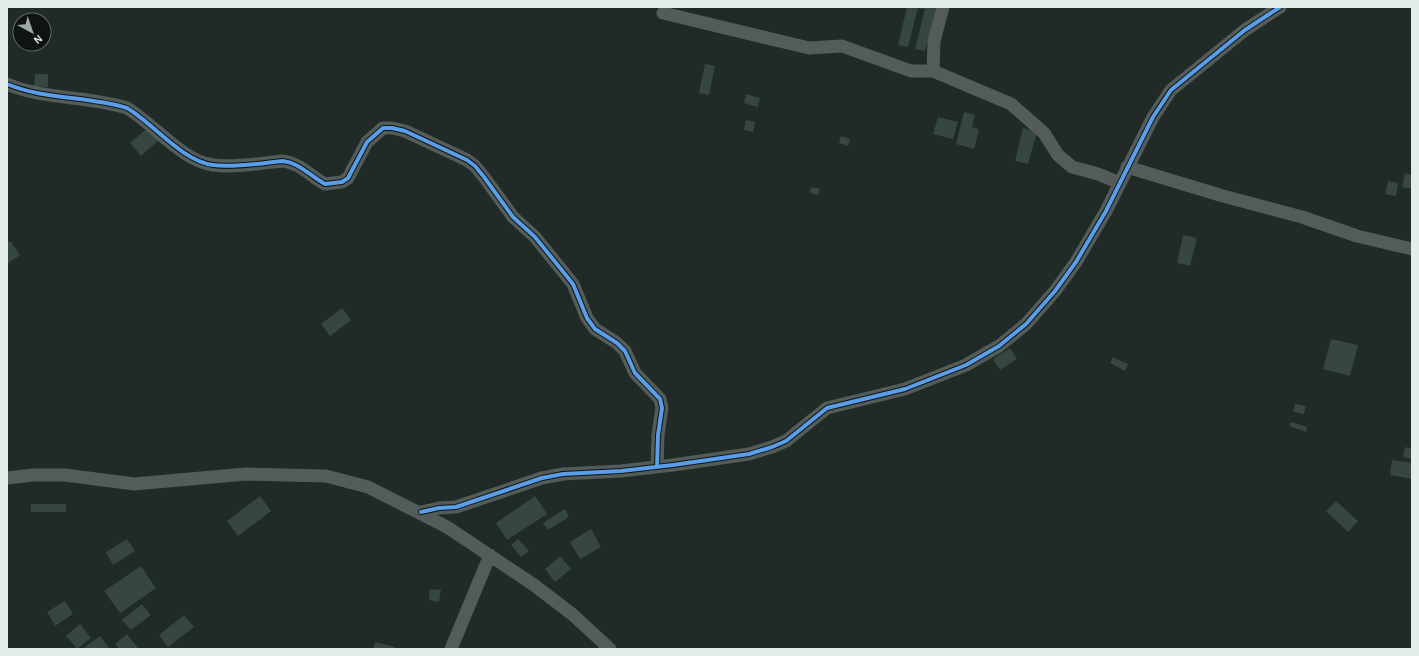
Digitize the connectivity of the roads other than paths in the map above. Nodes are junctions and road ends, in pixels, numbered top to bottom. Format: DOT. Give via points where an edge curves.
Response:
graph roads {
  1 [pos="943,7"];
  2 [pos="1280,7"];
  3 [pos="663,13"];
  4 [pos="933,71"];
  5 [pos="7,84"];
  6 [pos="1127,167"];
  7 [pos="1120,183"];
  8 [pos="1412,249"];
  9 [pos="657,467"];
  10 [pos="7,478"];
  11 [pos="456,507"];
  12 [pos="421,512"];
  13 [pos="447,527"];
  14 [pos="490,555"];
  15 [pos="451,649"];
  16 [pos="610,649"];
  1 -- 4 [label="street" via="934,41"];
  2 -- 6 [label="street" via="1245,30 1171,90 1153,117"];
  3 -- 4 [label="street" via="809,48 842,46 911,71"];
  4 -- 7 [label="street" via="1011,104 1044,133 1058,156 1072,167"];
  5 -- 9 [label="street" via="19,89 127,108 199,161 212,165 292,162 325,184 342,182 348,178 367,142 383,128 405,131 467,160 475,166 513,217 535,237 573,284 587,318 595,329 625,351 635,373 660,399 662,408"];
  6 -- 7 [label="street"];
  6 -- 8 [label="street" via="1302,217 1357,236"];
  7 -- 9 [label="street" via="1076,262 1055,291 1026,324 999,346 966,365 905,389 827,408 786,441 772,448 750,454"];
  9 -- 11 [label="street" via="542,478"];
  10 -- 12 [label="street" via="65,475 134,484 246,474 326,476 368,487"];
  11 -- 12 [label="street"];
  11 -- 13 [label="street"];
  12 -- 13 [label="street"];
  13 -- 14 [label="street"];
  14 -- 15 [label="street"];
  14 -- 16 [label="street" via="572,614"];
}
